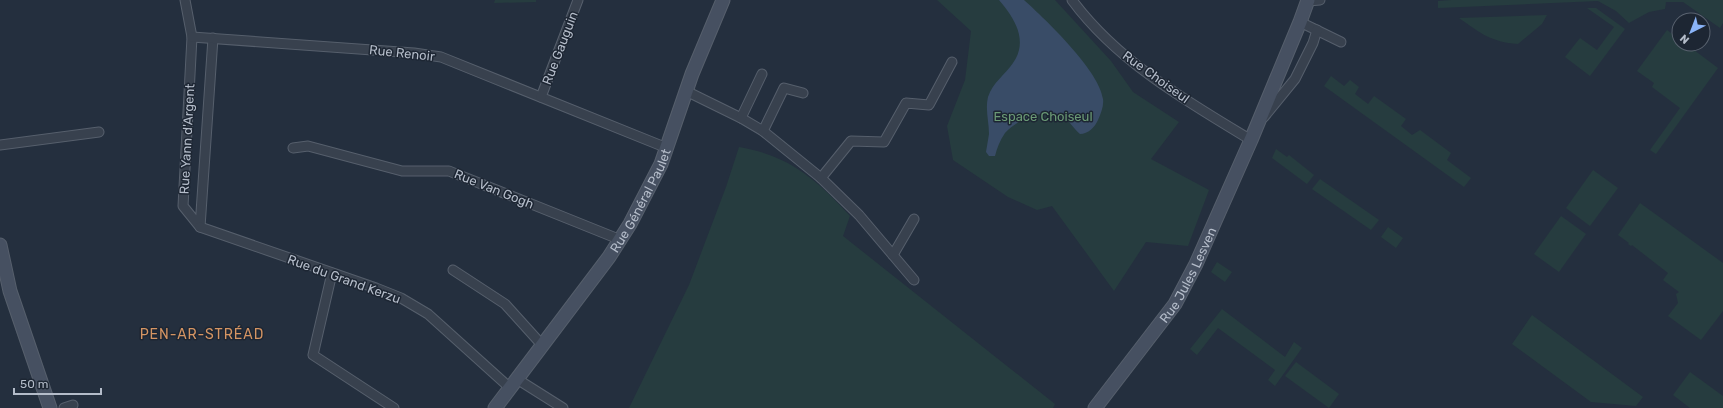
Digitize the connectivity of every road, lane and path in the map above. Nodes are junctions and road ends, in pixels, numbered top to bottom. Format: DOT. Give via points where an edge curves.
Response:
graph roads {
  1 [pos="185,0"];
  2 [pos="578,0"];
  3 [pos="723,0"];
  4 [pos="1072,0"];
  5 [pos="1312,0"];
  6 [pos="1300,22"];
  7 [pos="1317,30"];
  8 [pos="192,37"];
  9 [pos="213,38"];
  10 [pos="1342,42"];
  11 [pos="952,62"];
  12 [pos="762,74"];
  13 [pos="686,91"];
  14 [pos="803,93"];
  15 [pos="542,97"];
  16 [pos="741,118"];
  17 [pos="1256,127"];
  18 [pos="763,131"];
  19 [pos="100,132"];
  20 [pos="1251,140"];
  21 [pos="0,145"];
  22 [pos="293,148"];
  23 [pos="667,148"];
  24 [pos="821,178"];
  25 [pos="914,219"];
  26 [pos="200,227"];
  27 [pos="621,240"];
  28 [pos="0,245"];
  29 [pos="893,255"];
  30 [pos="453,270"];
  31 [pos="332,273"];
  32 [pos="914,280"];
  33 [pos="542,345"];
  34 [pos="513,383"];
  35 [pos="73,404"];
  36 [pos="50,408"];
  37 [pos="64,408"];
  38 [pos="394,408"];
  39 [pos="495,408"];
  40 [pos="563,408"];
  41 [pos="1095,408"];
  1 -- 8 [label="street, Rue Yann d'Argent"];
  2 -- 15 [label="street, Rue Gauguin"];
  3 -- 13 [label="street, Rue Général Paulet"];
  4 -- 20 [label="street, Rue Choiseul" via="1093,27 1129,59 1184,99"];
  5 -- 6 [label="street, Rue Jules Lesven"];
  6 -- 7 [label="street"];
  6 -- 17 [label="street, Rue Jules Lesven"];
  7 -- 10 [label="street"];
  7 -- 17 [label="street, Rue Jules Lesven" via="1295,80"];
  8 -- 9 [label="street, Rue Renoir"];
  8 -- 26 [label="street, Rue Yann d'Argent" via="183,206"];
  9 -- 15 [label="street, Rue Renoir" via="441,56"];
  9 -- 26 [label="street, Rue Yann d'Argent"];
  11 -- 24 [label="street" via="929,105 906,103 884,142 851,141"];
  12 -- 16 [label="street"];
  13 -- 16 [label="street"];
  13 -- 23 [label="street, Rue Général Paulet"];
  14 -- 18 [label="street" via="784,88"];
  15 -- 23 [label="street, Rue Renoir"];
  16 -- 18 [label="street"];
  17 -- 20 [label="street, Rue Jules Lesven"];
  18 -- 24 [label="street"];
  19 -- 21 [label="street"];
  20 -- 41 [label="street, Rue Jules Lesven" via="1175,304"];
  22 -- 27 [label="street, Rue Van Gogh" via="308,146 402,171 449,171"];
  23 -- 27 [label="street, Rue Général Paulet" via="655,178"];
  24 -- 29 [label="street" via="859,215"];
  25 -- 29 [label="street"];
  26 -- 31 [label="street, Rue du Grand Kerzu"];
  27 -- 33 [label="street, Rue Général Paulet"];
  28 -- 36 [label="street" via="10,291"];
  29 -- 32 [label="street"];
  30 -- 33 [label="street" via="506,304"];
  31 -- 34 [label="street, Rue du Grand Kerzu" via="401,298 428,314"];
  31 -- 38 [label="street" via="313,356"];
  33 -- 34 [label="street, Rue Général Paulet"];
  34 -- 39 [label="street, Rue Général Paulet"];
  34 -- 40 [label="street"];
  35 -- 37 [label="street"];
}
